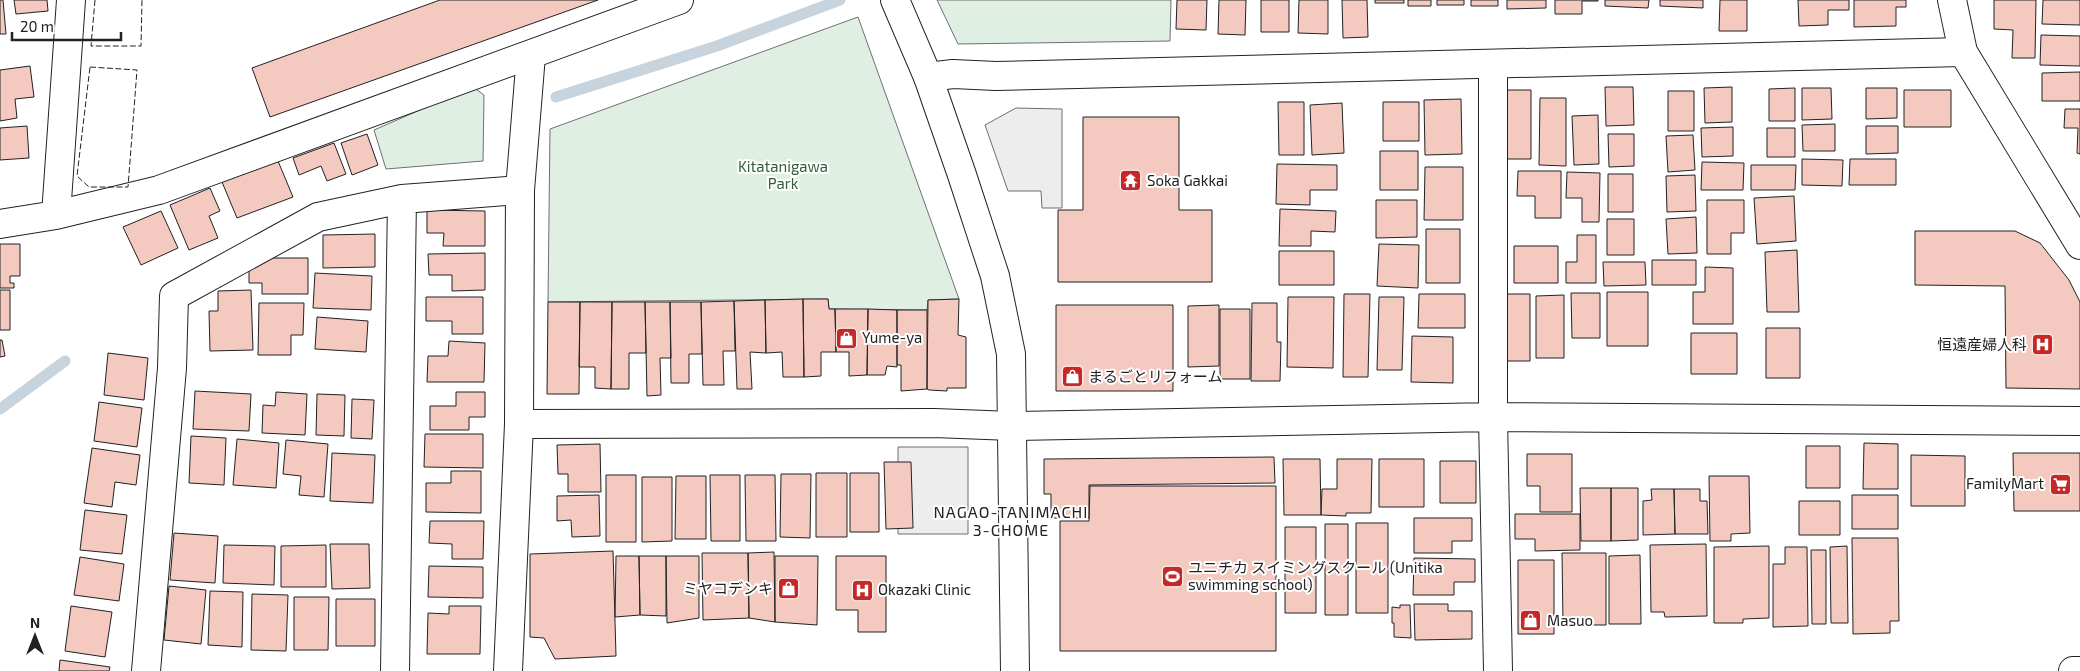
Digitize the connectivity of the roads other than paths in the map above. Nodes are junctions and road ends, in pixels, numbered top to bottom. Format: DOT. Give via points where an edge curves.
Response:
graph roads {
  1 [pos="71,0"];
  2 [pos="679,0"];
  3 [pos="895,0"];
  4 [pos="1952,0"];
  5 [pos="1963,52"];
  6 [pos="531,55"];
  7 [pos="1493,64"];
  8 [pos="928,77"];
  9 [pos="520,190"];
  10 [pos="402,199"];
  11 [pos="56,215"];
  12 [pos="0,224"];
  13 [pos="2080,245"];
  14 [pos="1494,417"];
  15 [pos="2080,421"];
  16 [pos="519,424"];
  17 [pos="1012,426"];
  18 [pos="146,671"];
  19 [pos="395,671"];
  20 [pos="508,671"];
  21 [pos="1015,671"];
  22 [pos="1498,671"];
  23 [pos="2073,671"];
  24 [pos="2080,671"];
  1 -- 11 [label="street"];
  2 -- 6 [label="street"];
  3 -- 8 [label="street"];
  4 -- 5 [label="street"];
  5 -- 7 [label="street"];
  5 -- 13 [label="street"];
  6 -- 9 [label="street"];
  6 -- 11 [label="street" via="159,190"];
  7 -- 8 [label="street"];
  7 -- 14 [label="street"];
  8 -- 17 [label="street" via="995,276 1011,354"];
  9 -- 10 [label="street"];
  9 -- 16 [label="street"];
  10 -- 18 [label="street" via="318,217 174,296 172,368"];
  10 -- 19 [label="street"];
  11 -- 12 [label="street"];
  14 -- 15 [label="street"];
  14 -- 17 [label="street"];
  14 -- 22 [label="street"];
  16 -- 17 [label="street" via="934,423"];
  16 -- 20 [label="street"];
  17 -- 21 [label="street"];
  23 -- 24 [label="street"];
}
